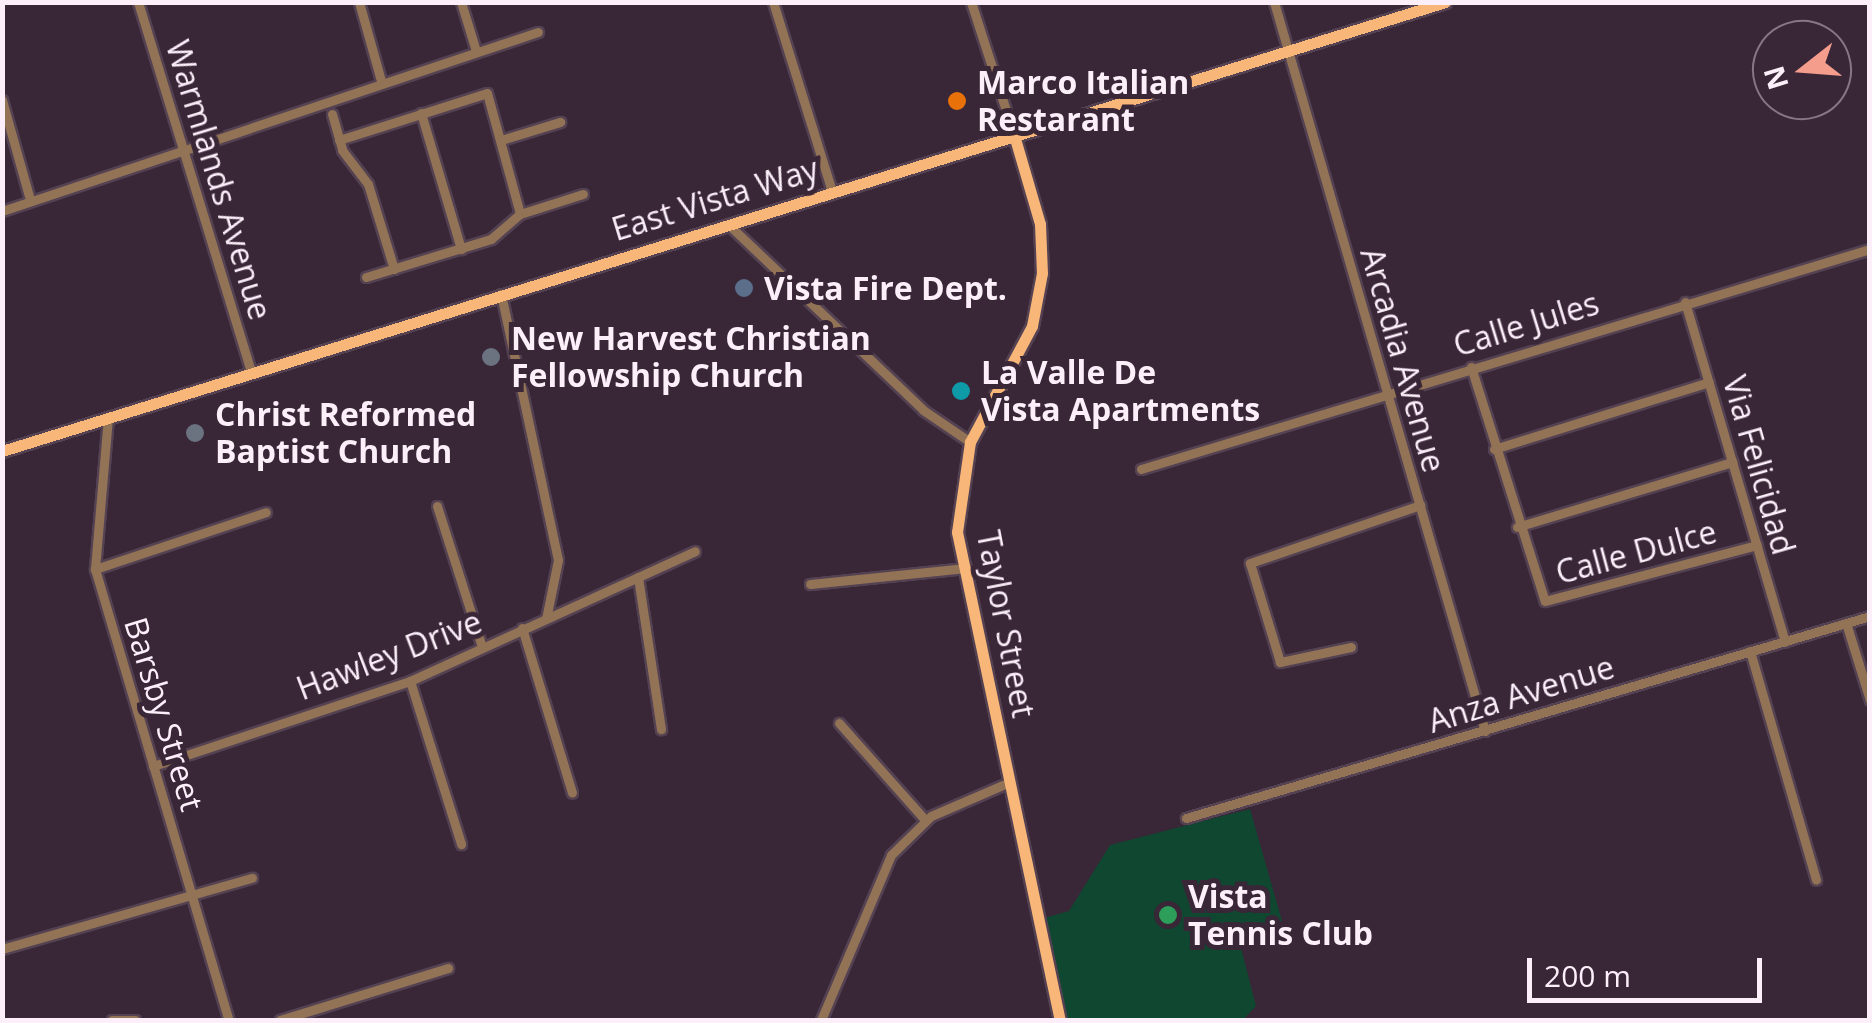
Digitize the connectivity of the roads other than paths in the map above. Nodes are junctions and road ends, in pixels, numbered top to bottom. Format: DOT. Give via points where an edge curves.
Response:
graph roads {
  1 [pos="138,2"];
  2 [pos="359,2"];
  3 [pos="462,2"];
  4 [pos="773,2"];
  5 [pos="971,2"];
  6 [pos="1274,2"];
  7 [pos="1445,2"];
  8 [pos="538,32"];
  9 [pos="476,51"];
  10 [pos="1289,54"];
  11 [pos="380,81"];
  12 [pos="2,100"];
  13 [pos="421,113"];
  14 [pos="332,114"];
  15 [pos="560,122"];
  16 [pos="1014,135"];
  17 [pos="340,140"];
  18 [pos="501,140"];
  19 [pos="186,155"];
  20 [pos="832,191"];
  21 [pos="583,194"];
  22 [pos="29,196"];
  23 [pos="2,211"];
  24 [pos="520,214"];
  25 [pos="728,224"];
  26 [pos="461,248"];
  27 [pos="1870,249"];
  28 [pos="394,269"];
  29 [pos="366,277"];
  30 [pos="501,294"];
  31 [pos="1686,302"];
  32 [pos="1471,367"];
  33 [pos="251,372"];
  34 [pos="1709,382"];
  35 [pos="1386,392"];
  36 [pos="108,416"];
  37 [pos="970,442"];
  38 [pos="1494,448"];
  39 [pos="2,452"];
  40 [pos="1732,462"];
  41 [pos="1141,469"];
  42 [pos="438,506"];
  43 [pos="1420,506"];
  44 [pos="266,512"];
  45 [pos="1517,527"];
  46 [pos="1756,545"];
  47 [pos="695,551"];
  48 [pos="966,568"];
  49 [pos="94,569"];
  50 [pos="638,577"];
  51 [pos="810,584"];
  52 [pos="1870,616"];
  53 [pos="546,618"];
  54 [pos="1846,623"];
  55 [pos="522,628"];
  56 [pos="1785,642"];
  57 [pos="482,647"];
  58 [pos="1351,647"];
  59 [pos="1750,651"];
  60 [pos="410,680"];
  61 [pos="1870,700"];
  62 [pos="839,723"];
  63 [pos="660,730"];
  64 [pos="1485,731"];
  65 [pos="153,766"];
  66 [pos="1010,782"];
  67 [pos="572,793"];
  68 [pos="1186,818"];
  69 [pos="925,820"];
  70 [pos="462,844"];
  71 [pos="252,878"];
  72 [pos="1816,880"];
  73 [pos="190,894"];
  74 [pos="2,949"];
  75 [pos="448,968"];
  76 [pos="112,1020"];
  77 [pos="135,1020"];
  78 [pos="228,1020"];
  79 [pos="280,1020"];
  80 [pos="821,1020"];
  81 [pos="1060,1020"];
  1 -- 19 [label="street, Warmlands Avenue"];
  2 -- 11 [label="street"];
  3 -- 9 [label="street"];
  4 -- 20 [label="street"];
  5 -- 16 [label="street"];
  6 -- 10 [label="street, Arcadia Avenue"];
  7 -- 10 [label="main road, East Vista Way"];
  8 -- 9 [label="street"];
  9 -- 11 [label="street"];
  10 -- 16 [label="main road, East Vista Way"];
  10 -- 35 [label="street, Arcadia Avenue"];
  11 -- 19 [label="street"];
  12 -- 22 [label="street"];
  13 -- 17 [label="street"];
  13 -- 18 [label="street" via="487,93"];
  13 -- 26 [label="street"];
  14 -- 17 [label="street"];
  15 -- 18 [label="street"];
  16 -- 20 [label="main road, East Vista Way"];
  16 -- 37 [label="main road, Taylor Street" via="1040,224 1042,273 1032,326"];
  17 -- 28 [label="street" via="368,184"];
  18 -- 24 [label="street"];
  19 -- 22 [label="street"];
  19 -- 33 [label="street, Warmlands Avenue"];
  20 -- 25 [label="main road, East Vista Way"];
  21 -- 24 [label="street"];
  22 -- 23 [label="street"];
  24 -- 26 [label="street" via="508,232"];
  25 -- 30 [label="main road, East Vista Way"];
  25 -- 37 [label="street" via="923,410"];
  26 -- 28 [label="street"];
  27 -- 31 [label="street, Calle Jules"];
  28 -- 29 [label="street"];
  30 -- 33 [label="main road, East Vista Way"];
  30 -- 53 [label="street" via="558,560"];
  31 -- 32 [label="street, Calle Jules"];
  31 -- 34 [label="street, Via Felicidad"];
  32 -- 35 [label="street, Calle Jules"];
  32 -- 38 [label="street"];
  33 -- 36 [label="main road, East Vista Way"];
  34 -- 38 [label="street"];
  34 -- 40 [label="street, Via Felicidad"];
  35 -- 41 [label="street, Calle Jules"];
  35 -- 43 [label="street, Arcadia Avenue"];
  36 -- 39 [label="main road, East Vista Way"];
  36 -- 49 [label="street, Barsby Street"];
  37 -- 48 [label="main road, Taylor Street" via="956,512"];
  38 -- 45 [label="street"];
  40 -- 45 [label="street"];
  40 -- 46 [label="street, Via Felicidad"];
  42 -- 57 [label="street"];
  43 -- 58 [label="street" via="1250,563 1280,662"];
  43 -- 64 [label="street, Arcadia Avenue"];
  44 -- 49 [label="street"];
  45 -- 46 [label="street, Calle Dulce" via="1535,588 1553,604"];
  46 -- 56 [label="street, Via Felicidad"];
  47 -- 50 [label="street, Hawley Drive"];
  48 -- 51 [label="street"];
  48 -- 66 [label="main road, Taylor Street"];
  49 -- 65 [label="street, Barsby Street"];
  50 -- 53 [label="street, Hawley Drive"];
  50 -- 63 [label="street"];
  52 -- 54 [label="street, Anza Avenue"];
  53 -- 55 [label="street, Hawley Drive"];
  54 -- 56 [label="street, Anza Avenue"];
  54 -- 61 [label="street"];
  55 -- 57 [label="street, Hawley Drive"];
  55 -- 67 [label="street"];
  56 -- 59 [label="street, Anza Avenue"];
  57 -- 60 [label="street, Hawley Drive"];
  59 -- 64 [label="street, Anza Avenue"];
  59 -- 72 [label="street"];
  60 -- 65 [label="street, Hawley Drive"];
  60 -- 70 [label="street"];
  62 -- 69 [label="street"];
  64 -- 68 [label="street, Anza Avenue"];
  65 -- 73 [label="street, Barsby Street"];
  66 -- 69 [label="street"];
  66 -- 81 [label="main road, Taylor Street"];
  69 -- 80 [label="street" via="879,877"];
  71 -- 73 [label="street"];
  73 -- 74 [label="street"];
  73 -- 78 [label="street, Barsby Street"];
  75 -- 79 [label="street"];
  76 -- 77 [label="street"];
}
